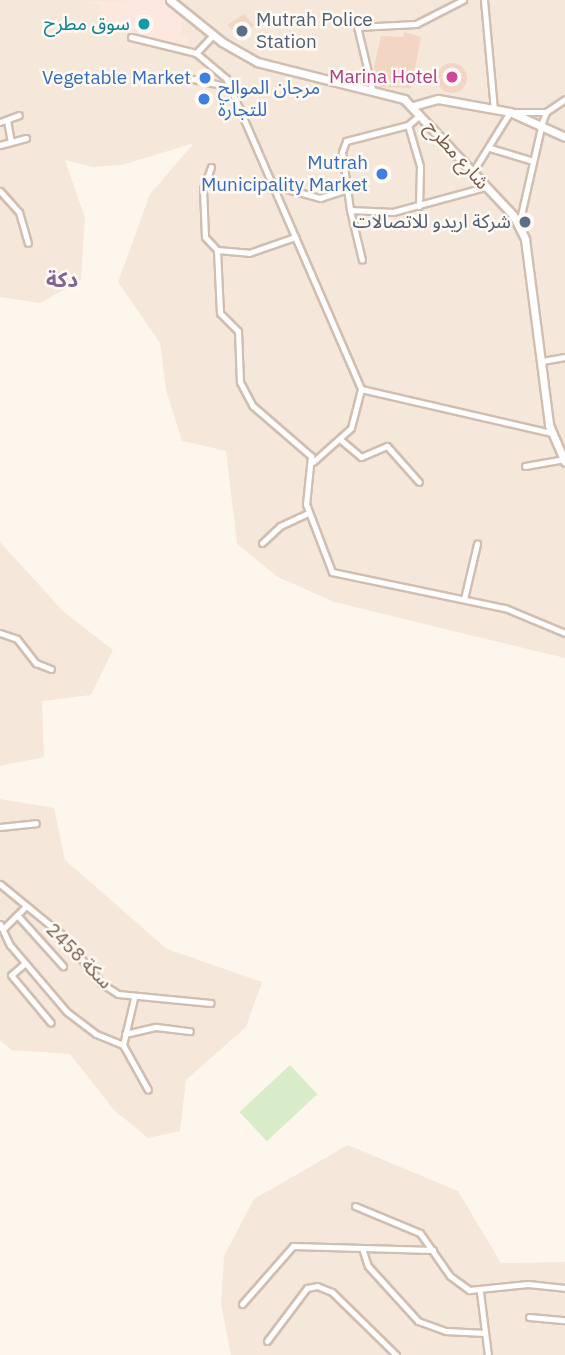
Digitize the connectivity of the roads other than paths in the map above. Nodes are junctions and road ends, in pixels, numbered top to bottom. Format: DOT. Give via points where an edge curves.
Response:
graph roads {
  1 [pos="170,0"];
  2 [pos="463,0"];
  3 [pos="484,0"];
  4 [pos="213,35"];
  5 [pos="131,37"];
  6 [pos="195,53"];
  7 [pos="194,79"];
  8 [pos="231,87"];
  9 [pos="372,89"];
  10 [pos="565,99"];
  11 [pos="413,106"];
  12 [pos="494,108"];
  13 [pos="510,112"];
  14 [pos="547,112"];
  15 [pos="19,115"];
  16 [pos="420,115"];
  17 [pos="7,120"];
  18 [pos="0,122"];
  19 [pos="542,123"];
  20 [pos="408,125"];
  21 [pos="565,137"];
  22 [pos="26,138"];
  23 [pos="11,142"];
  24 [pos="0,145"];
  25 [pos="490,148"];
  26 [pos="533,161"];
  27 [pos="211,167"];
  28 [pos="472,174"];
  29 [pos="276,186"];
  30 [pos="485,187"];
  31 [pos="345,190"];
  32 [pos="0,191"];
  33 [pos="419,206"];
  34 [pos="350,210"];
  35 [pos="519,224"];
  36 [pos="295,237"];
  37 [pos="28,243"];
  38 [pos="217,250"];
  39 [pos="362,260"];
  40 [pos="565,357"];
  41 [pos="542,361"];
  42 [pos="360,388"];
  43 [pos="551,433"];
  44 [pos="342,441"];
  45 [pos="564,461"];
  46 [pos="313,462"];
  47 [pos="525,466"];
  48 [pos="419,482"];
  49 [pos="308,513"];
  50 [pos="262,543"];
  51 [pos="477,544"];
  52 [pos="464,599"];
  53 [pos="0,633"];
  54 [pos="565,633"];
  55 [pos="51,669"];
  56 [pos="36,823"];
  57 [pos="0,827"];
  58 [pos="0,884"];
  59 [pos="26,906"];
  60 [pos="18,915"];
  61 [pos="1,926"];
  62 [pos="25,963"];
  63 [pos="62,966"];
  64 [pos="134,998"];
  65 [pos="211,1003"];
  66 [pos="51,1023"];
  67 [pos="190,1031"];
  68 [pos="125,1034"];
  69 [pos="123,1045"];
  70 [pos="148,1090"];
  71 [pos="355,1206"];
  72 [pos="433,1250"];
  73 [pos="363,1251"];
  74 [pos="565,1288"];
  75 [pos="480,1292"];
  76 [pos="242,1304"];
  77 [pos="530,1317"];
  78 [pos="565,1320"];
  79 [pos="485,1333"];
  80 [pos="267,1341"];
  81 [pos="396,1355"];
  82 [pos="488,1355"];
  1 -- 4 [label="main road, شارع مطرح"];
  2 -- 9 [label="street" via="416,24 356,25"];
  3 -- 12 [label="street"];
  4 -- 6 [label="street"];
  4 -- 9 [label="main road, شارع مطرح" via="257,62"];
  5 -- 6 [label="street"];
  6 -- 8 [label="street"];
  7 -- 8 [label="street"];
  8 -- 29 [label="street"];
  9 -- 11 [label="main road, شارع مطرح"];
  10 -- 14 [label="street"];
  11 -- 12 [label="main road" via="434,99"];
  11 -- 16 [label="main road, شارع مطرح"];
  12 -- 13 [label="main road"];
  13 -- 14 [label="street"];
  13 -- 19 [label="main road"];
  13 -- 25 [label="street"];
  14 -- 19 [label="street"];
  15 -- 17 [label="street"];
  16 -- 20 [label="street"];
  16 -- 28 [label="main road, شارع مطرح"];
  17 -- 18 [label="street"];
  17 -- 23 [label="street"];
  19 -- 21 [label="main road"];
  19 -- 26 [label="street"];
  20 -- 31 [label="street" via="346,141 342,152"];
  20 -- 33 [label="street" via="420,166"];
  22 -- 23 [label="street"];
  23 -- 24 [label="street"];
  25 -- 26 [label="street"];
  25 -- 28 [label="street"];
  26 -- 35 [label="street"];
  27 -- 38 [label="street" via="202,210 205,237"];
  28 -- 30 [label="main road, شارع مطرح"];
  29 -- 31 [label="street" via="320,198"];
  29 -- 36 [label="street"];
  30 -- 33 [label="street"];
  30 -- 35 [label="main road, شارع مطرح"];
  31 -- 34 [label="street"];
  32 -- 37 [label="street" via="19,212"];
  33 -- 34 [label="street" via="362,214"];
  34 -- 39 [label="street"];
  35 -- 41 [label="main road"];
  36 -- 38 [label="street" via="249,253"];
  36 -- 42 [label="street"];
  38 -- 46 [label="street" via="219,310 237,331 244,393"];
  40 -- 41 [label="street"];
  41 -- 43 [label="main road"];
  42 -- 43 [label="street"];
  42 -- 44 [label="street" via="357,413"];
  43 -- 45 [label="main road"];
  44 -- 46 [label="street"];
  44 -- 48 [label="street" via="361,457 387,446"];
  45 -- 47 [label="street"];
  46 -- 49 [label="street"];
  49 -- 50 [label="street" via="280,526"];
  49 -- 52 [label="street" via="332,572"];
  51 -- 52 [label="street"];
  52 -- 54 [label="street" via="528,616"];
  53 -- 55 [label="street" via="17,639 36,663"];
  56 -- 57 [label="street"];
  58 -- 59 [label="street, سكة 2458"];
  59 -- 60 [label="street"];
  59 -- 64 [label="street, سكة 2458" via="62,935 101,983"];
  60 -- 61 [label="street"];
  60 -- 63 [label="street"];
  61 -- 62 [label="street"];
  62 -- 66 [label="street" via="11,975"];
  62 -- 69 [label="street" via="79,1024"];
  64 -- 65 [label="street, سكة 2458"];
  64 -- 68 [label="street"];
  67 -- 68 [label="street" via="156,1027"];
  68 -- 69 [label="street"];
  69 -- 70 [label="street"];
  71 -- 72 [label="street" via="420,1233"];
  72 -- 73 [label="street"];
  72 -- 75 [label="street" via="456,1282"];
  73 -- 76 [label="street" via="293,1246"];
  73 -- 79 [label="street" via="368,1266 418,1321 446,1331"];
  74 -- 75 [label="street" via="517,1284"];
  75 -- 79 [label="street"];
  77 -- 78 [label="street"];
  79 -- 82 [label="street"];
  80 -- 81 [label="street" via="307,1288 317,1286 332,1293"];
}
